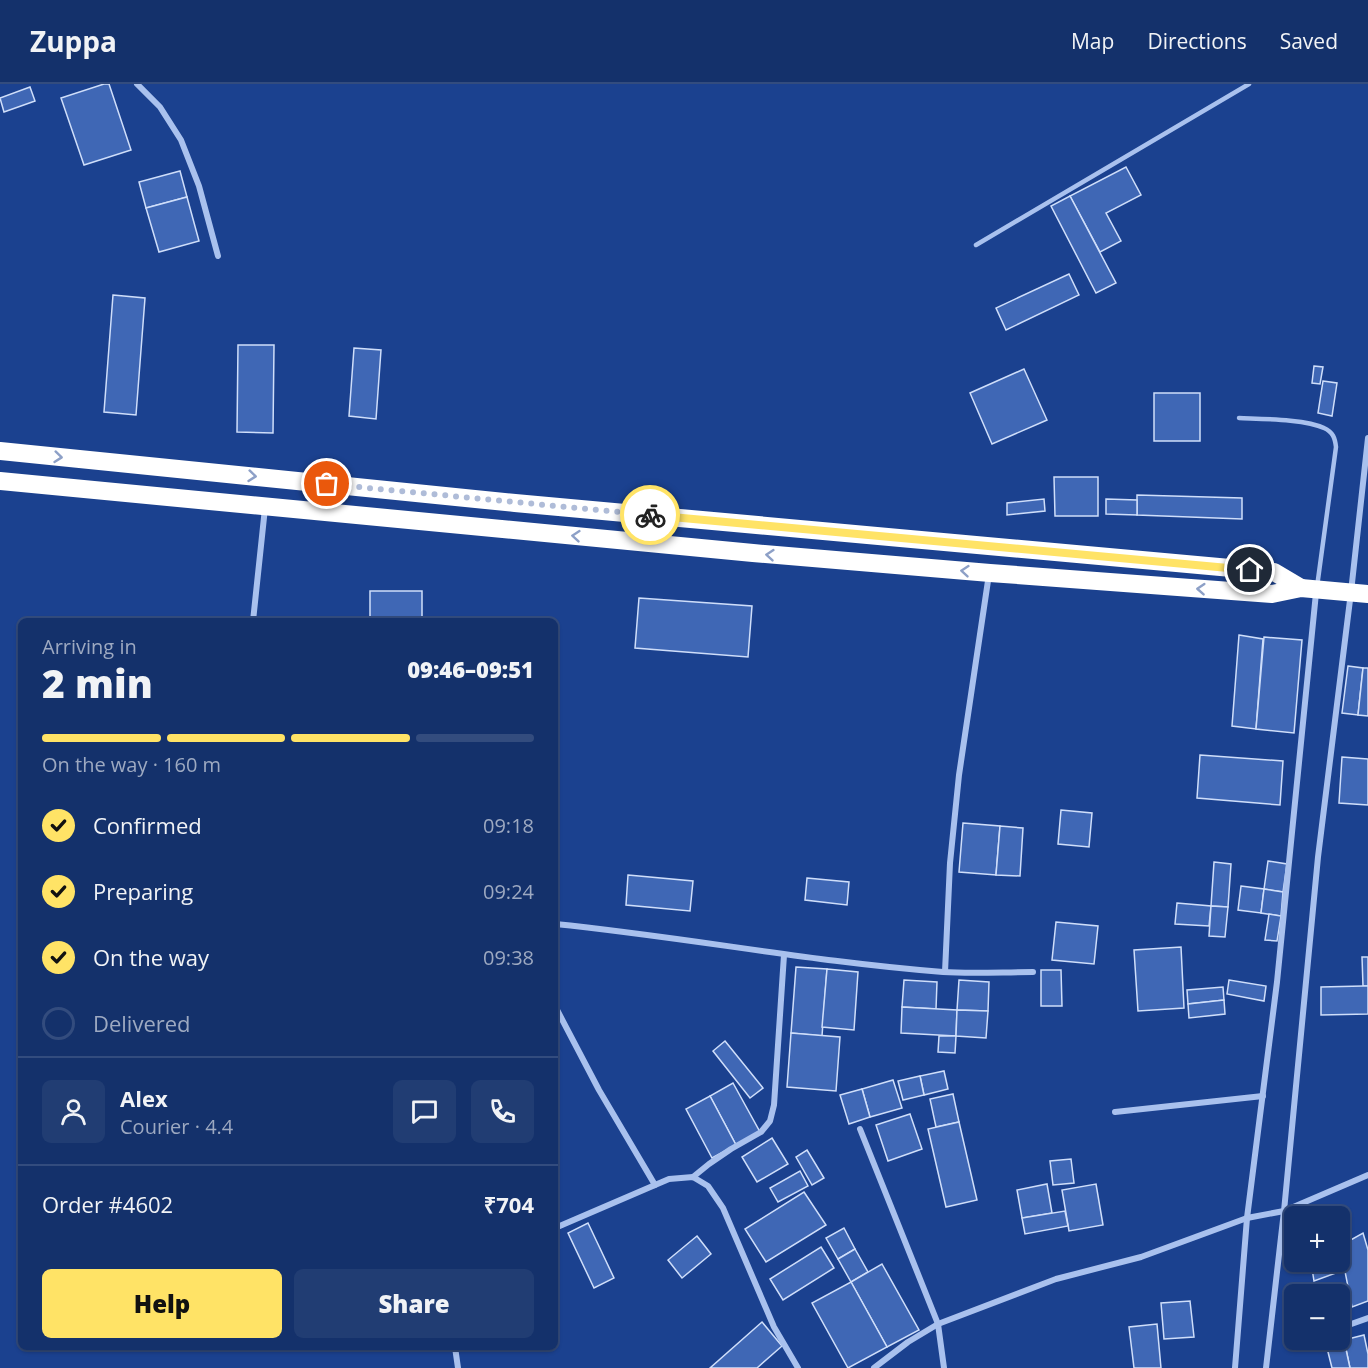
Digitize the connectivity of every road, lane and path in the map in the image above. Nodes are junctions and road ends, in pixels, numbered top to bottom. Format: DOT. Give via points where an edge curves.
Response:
graph roads {
  1 [pos="137,84"];
  2 [pos="1249,84"];
  3 [pos="976,245"];
  4 [pos="218,256"];
  5 [pos="1239,418"];
  6 [pos="1368,438"];
  7 [pos="0,451"];
  8 [pos="0,481"];
  9 [pos="265,507"];
  10 [pos="990,573"];
  11 [pos="1309,589"];
  12 [pos="1359,593"];
  13 [pos="253,618"];
  14 [pos="558,924"];
  15 [pos="784,955"];
  16 [pos="945,972"];
  17 [pos="1034,972"];
  18 [pos="558,1012"];
  19 [pos="1263,1096"];
  20 [pos="1115,1112"];
  21 [pos="860,1130"];
  22 [pos="1368,1175"];
  23 [pos="693,1177"];
  24 [pos="656,1185"];
  25 [pos="1284,1206"];
  26 [pos="1296,1206"];
  27 [pos="1284,1211"];
  28 [pos="1247,1218"];
  29 [pos="558,1227"];
  30 [pos="1368,1318"];
  31 [pos="938,1324"];
  32 [pos="1350,1324"];
  33 [pos="456,1350"];
  34 [pos="458,1368"];
  35 [pos="798,1368"];
  36 [pos="874,1368"];
  37 [pos="945,1368"];
  38 [pos="1235,1368"];
  39 [pos="1266,1368"];
  1 -- 4 [label="street" via="160,107 181,140 199,186"];
  2 -- 3 [label="lane"];
  5 -- 11 [label="lane" via="1310,423 1326,428 1334,436 1336,447"];
  6 -- 12 [label="street"];
  7 -- 11 [label="highway, one-way" via="515,503 1274,572"];
  8 -- 9 [label="highway"];
  10 -- 9 [label="highway, one-way"];
  9 -- 13 [label="street"];
  11 -- 10 [label="highway, one-way" via="1272,594"];
  10 -- 16 [label="street" via="959,775"];
  11 -- 12 [label="highway"];
  11 -- 19 [label="street" via="1277,982"];
  12 -- 25 [label="street" via="1318,857"];
  14 -- 15 [label="street"];
  15 -- 16 [label="street"];
  15 -- 23 [label="street" via="770,1121 761,1132"];
  16 -- 17 [label="street"];
  18 -- 24 [label="street" via="598,1090"];
  19 -- 20 [label="street"];
  19 -- 28 [label="street"];
  21 -- 31 [label="street"];
  22 -- 26 [label="street"];
  23 -- 24 [label="street" via="669,1179"];
  23 -- 35 [label="street" via="708,1186 723,1208 774,1327"];
  24 -- 29 [label="street"];
  27 -- 28 [label="street"];
  27 -- 39 [label="street"];
  28 -- 31 [label="street" via="1141,1257 1056,1279"];
  28 -- 38 [label="street"];
  30 -- 32 [label="street"];
  31 -- 36 [label="street"];
  31 -- 37 [label="street"];
  33 -- 34 [label="street"];
}
